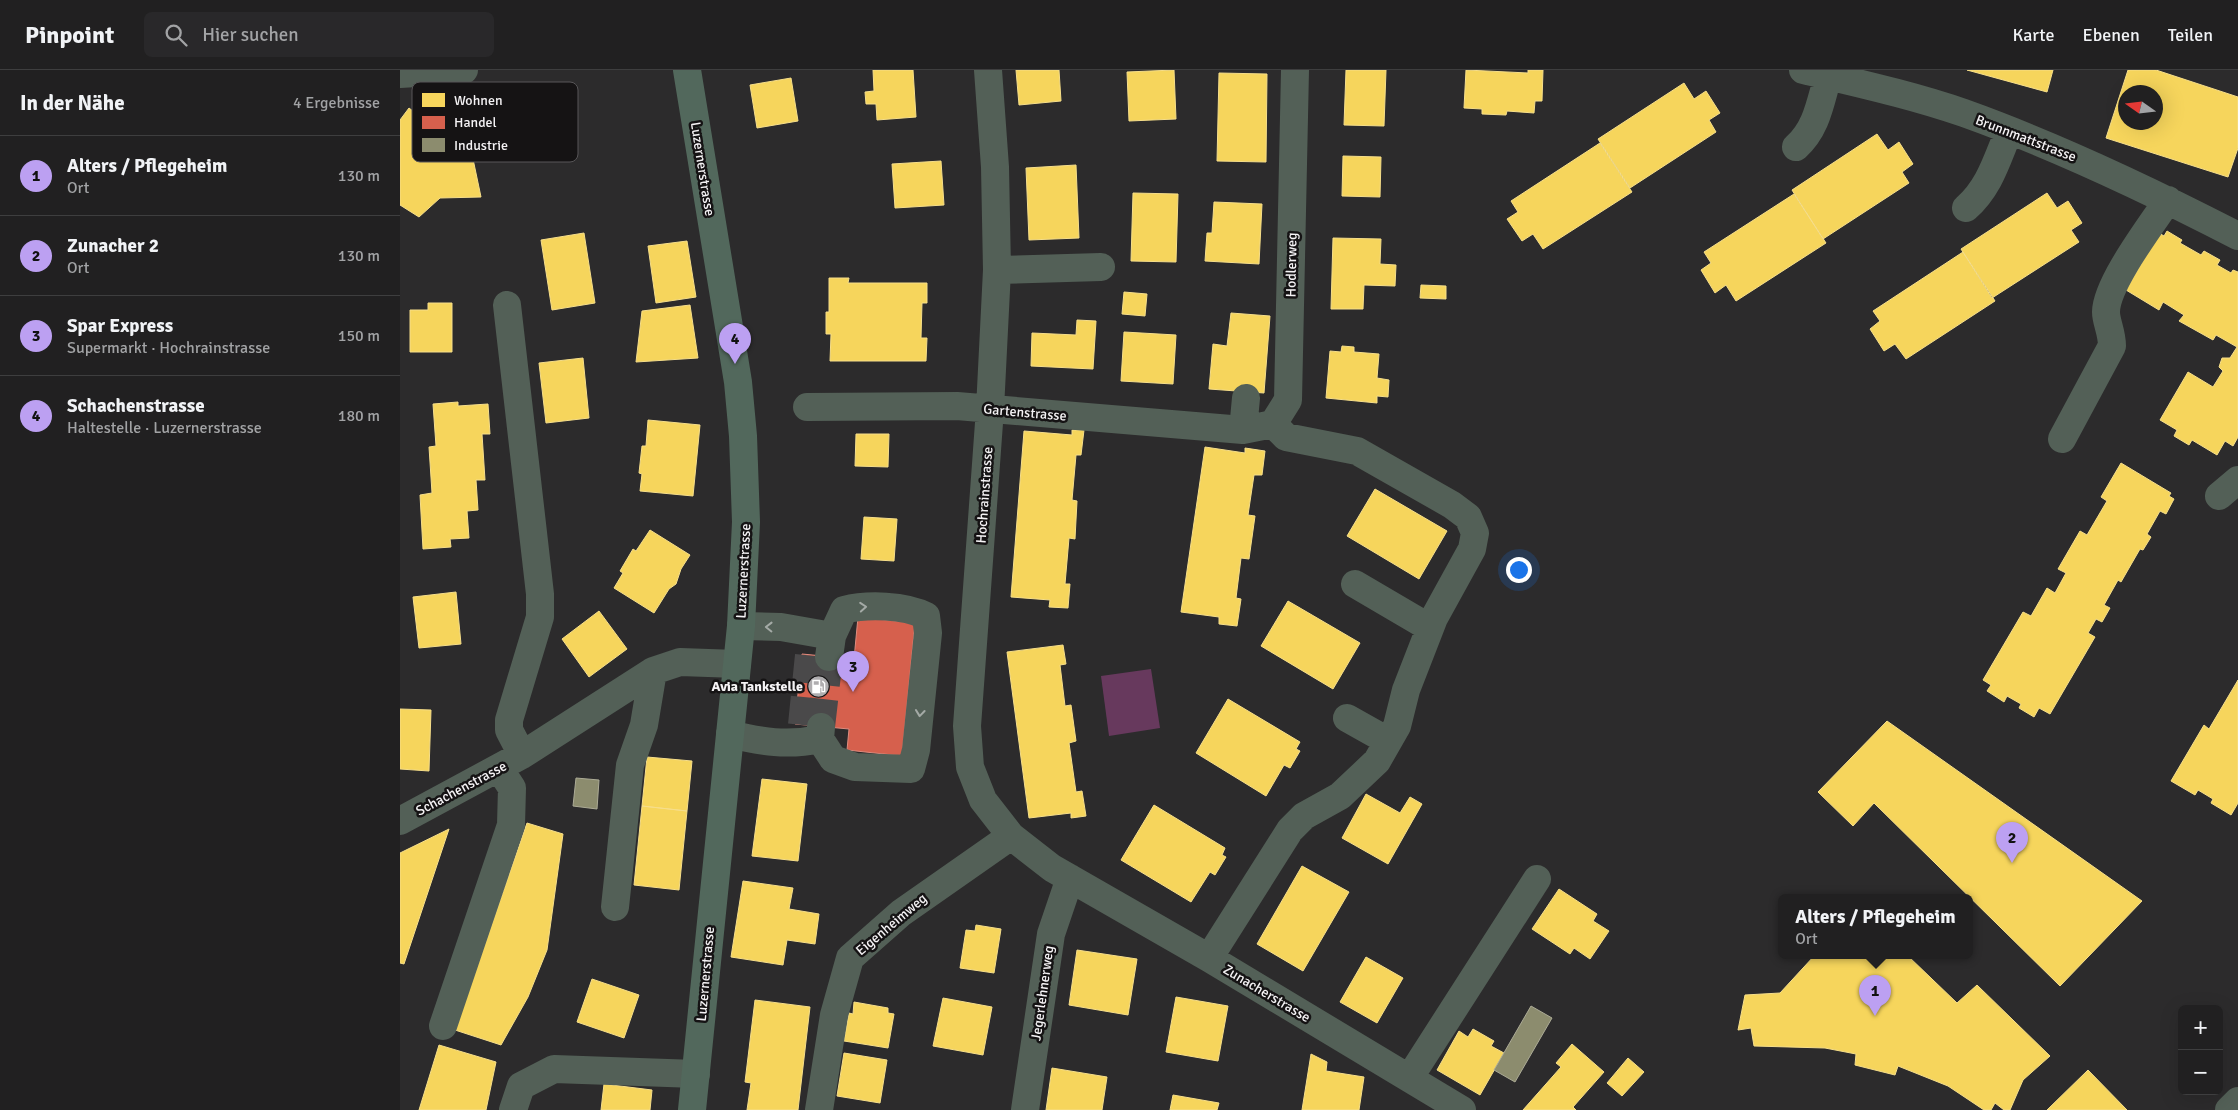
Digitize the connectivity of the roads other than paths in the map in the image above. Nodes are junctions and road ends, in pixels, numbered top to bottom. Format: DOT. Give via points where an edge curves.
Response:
graph roads {
  1 [pos="464,70"];
  2 [pos="687,70"];
  3 [pos="988,70"];
  4 [pos="1295,70"];
  5 [pos="1816,73"];
  6 [pos="400,74"];
  7 [pos="2009,131"];
  8 [pos="1796,147"];
  9 [pos="2168,200"];
  10 [pos="1966,208"];
  11 [pos="2238,236"];
  12 [pos="1101,267"];
  13 [pos="997,270"];
  14 [pos="507,305"];
  15 [pos="1246,398"];
  16 [pos="807,407"];
  17 [pos="990,409"];
  18 [pos="1274,424"];
  19 [pos="1243,430"];
  20 [pos="2062,439"];
  21 [pos="1355,584"];
  22 [pos="741,626"];
  23 [pos="1430,628"];
  24 [pos="737,664"];
  25 [pos="653,671"];
  26 [pos="1347,718"];
  27 [pos="730,734"];
  28 [pos="1388,741"];
  29 [pos="522,755"];
  30 [pos="499,768"];
  31 [pos="400,821"];
  32 [pos="1011,836"];
  33 [pos="1070,878"];
  34 [pos="1537,878"];
  35 [pos="616,907"];
  36 [pos="1209,958"];
  37 [pos="443,1026"];
  38 [pos="696,1074"];
  39 [pos="1410,1077"];
  40 [pos="517,1098"];
  41 [pos="2238,1101"];
  42 [pos="692,1110"];
  43 [pos="819,1110"];
  44 [pos="1025,1110"];
  45 [pos="1462,1110"];
  46 [pos="2229,1110"];
  1 -- 6 [label="street"];
  2 -- 22 [label="main road, Luzernerstrasse" via="738,382 746,522"];
  3 -- 13 [label="street, Hochrainstrasse" via="995,167"];
  4 -- 18 [label="street, Hodlerweg" via="1288,400"];
  5 -- 7 [label="street, Brunnmattstrasse" via="1963,113"];
  5 -- 8 [label="street" via="1816,122"];
  7 -- 9 [label="street, Brunnmattstrasse" via="2096,165"];
  7 -- 10 [label="street" via="1989,180"];
  9 -- 11 [label="street, Brunnmattstrasse"];
  9 -- 20 [label="street" via="2113,286 2106,312 2112,346"];
  12 -- 13 [label="street"];
  13 -- 17 [label="street, Hochrainstrasse"];
  14 -- 29 [label="street, Schachenstrasse" via="540,594 540,616 509,720 509,730"];
  15 -- 19 [label="street"];
  16 -- 17 [label="street, Gartenstrasse" via="904,405"];
  17 -- 19 [label="street, Gartenstrasse"];
  17 -- 32 [label="street, Hochrainstrasse" via="967,726 970,766 983,800"];
  18 -- 19 [label="street"];
  18 -- 23 [label="street" via="1286,437 1357,451 1468,517 1475,533 1472,549"];
  21 -- 23 [label="street"];
  22 -- 24 [label="main road, Luzernerstrasse"];
  22 -- 27 [label="street" via="781,627 821,645 844,610 863,605 917,611 926,616 928,633 916,750 911,769 855,766 833,759 811,733 762,743"];
  23 -- 28 [label="street" via="1406,690 1397,726"];
  24 -- 25 [label="street, Schachenstrasse" via="680,662"];
  24 -- 27 [label="main road, Luzernerstrasse"];
  25 -- 29 [label="street, Schachenstrasse"];
  25 -- 35 [label="street" via="644,725 630,765"];
  26 -- 28 [label="street"];
  27 -- 38 [label="main road, Luzernerstrasse"];
  28 -- 36 [label="street" via="1377,761 1340,796 1304,816 1290,830"];
  29 -- 30 [label="street, Schachenstrasse"];
  30 -- 31 [label="street, Schachenstrasse"];
  30 -- 37 [label="street" via="512,788 511,825"];
  32 -- 33 [label="street, Hochrainstrasse"];
  32 -- 43 [label="street, Eigenheimweg" via="901,913 850,958 834,1015"];
  33 -- 36 [label="street, Zunacherstrasse"];
  33 -- 44 [label="street, Jegerlehnerweg" via="1051,934"];
  34 -- 39 [label="street"];
  36 -- 39 [label="street, Zunacherstrasse"];
  38 -- 40 [label="street" via="554,1069"];
  38 -- 42 [label="main road, Luzernerstrasse"];
  39 -- 45 [label="street, Zunacherstrasse"];
  41 -- 46 [label="street"];
}
